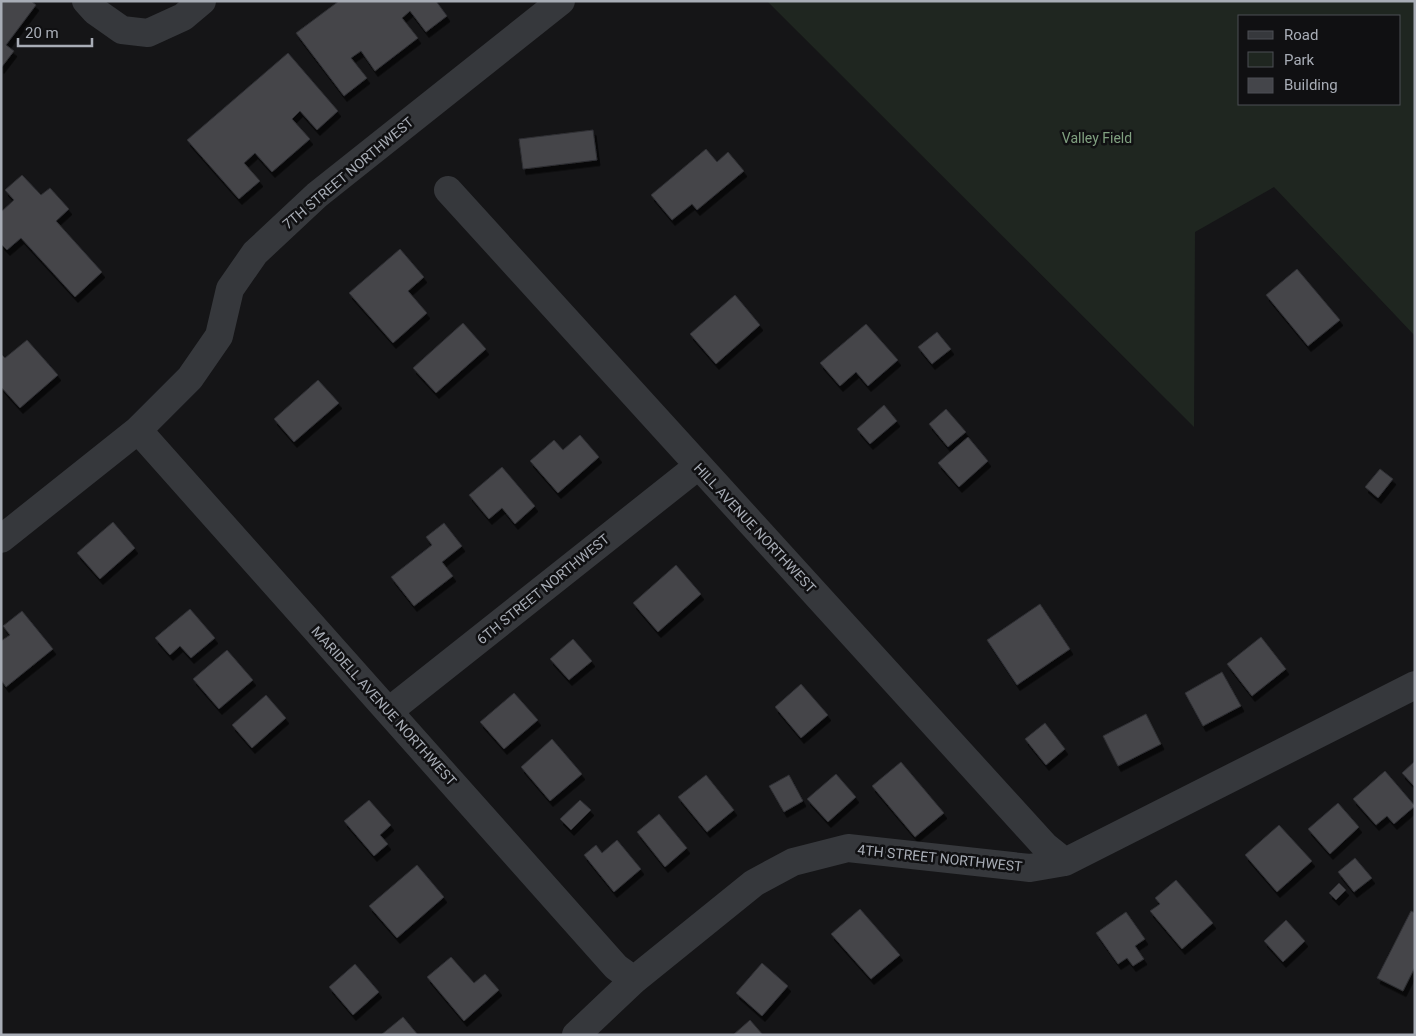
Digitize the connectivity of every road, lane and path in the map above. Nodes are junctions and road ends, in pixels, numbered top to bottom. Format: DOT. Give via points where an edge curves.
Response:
graph roads {
  1 [pos="86,1"];
  2 [pos="202,1"];
  3 [pos="561,1"];
  4 [pos="448,190"];
  5 [pos="138,430"];
  6 [pos="698,466"];
  7 [pos="1,539"];
  8 [pos="1415,685"];
  9 [pos="389,711"];
  10 [pos="1065,862"];
  11 [pos="634,980"];
  12 [pos="581,1033"];
  1 -- 2 [label="street" via="122,30 148,33 184,17"];
  3 -- 5 [label="street, 7TH STREET NORTHWEST" via="317,195 256,253 230,289 219,336 190,378"];
  4 -- 6 [label="street, HILL AVENUE NORTHWEST"];
  5 -- 7 [label="street, 7TH STREET NORTHWEST"];
  5 -- 9 [label="street, MARIDELL AVENUE NORTHWEST"];
  6 -- 9 [label="street, 6TH STREET NORTHWEST"];
  6 -- 10 [label="street, HILL AVENUE NORTHWEST" via="1045,846"];
  8 -- 10 [label="street, 4TH STREET NORTHWEST"];
  9 -- 11 [label="street, MARIDELL AVENUE NORTHWEST" via="616,967"];
  10 -- 11 [label="street, 4TH STREET NORTHWEST" via="1030,868 848,848 792,862 754,883"];
  11 -- 12 [label="street, 4TH STREET NORTHWEST"];
}
